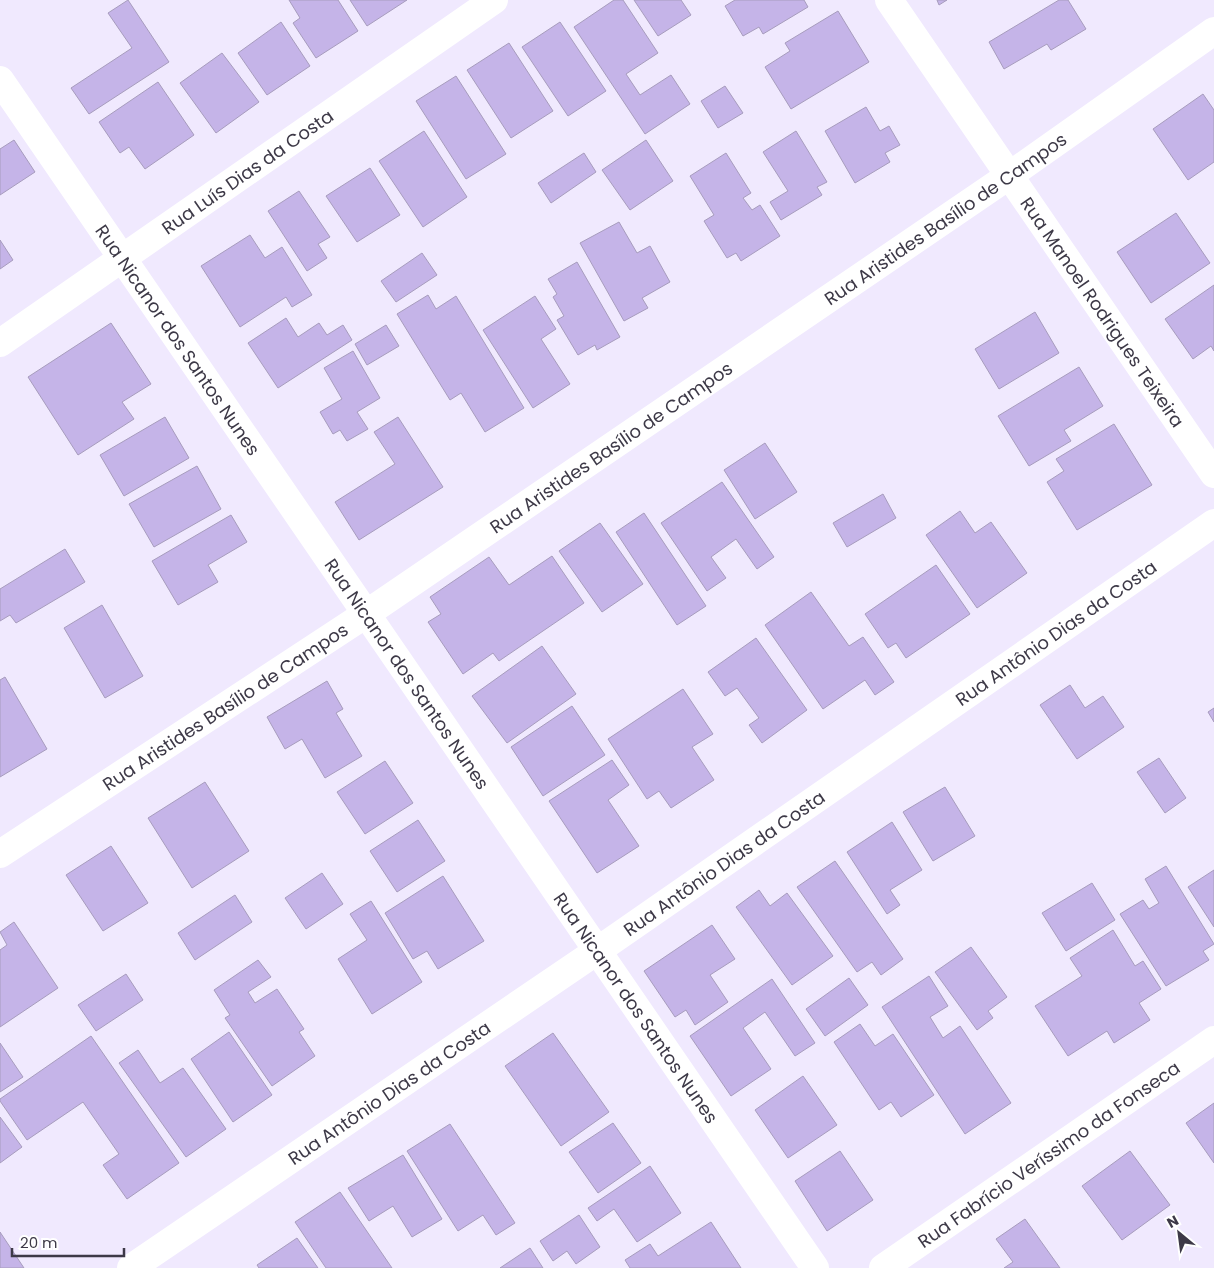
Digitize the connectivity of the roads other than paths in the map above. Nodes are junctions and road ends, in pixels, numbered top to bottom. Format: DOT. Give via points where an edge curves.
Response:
graph roads {
  1 [pos="494,0"];
  2 [pos="889,0"];
  3 [pos="1214,31"];
  4 [pos="0,80"];
  5 [pos="1010,175"];
  6 [pos="123,259"];
  7 [pos="0,343"];
  8 [pos="1214,474"];
  9 [pos="1214,522"];
  10 [pos="366,614"];
  11 [pos="0,854"];
  12 [pos="597,951"];
  13 [pos="1214,1040"];
  14 [pos="131,1268"];
  15 [pos="815,1268"];
  16 [pos="883,1268"];
  1 -- 6 [label="street, Rua Luís Dias da Costa"];
  2 -- 5 [label="street, Rua Manoel Rodrigues Teixeira"];
  3 -- 5 [label="street, Rua Aristides Basílio de Campos"];
  4 -- 6 [label="street, Rua Nicanor dos Santos Nunes"];
  5 -- 8 [label="street, Rua Manoel Rodrigues Teixeira"];
  5 -- 10 [label="street, Rua Aristides Basílio de Campos"];
  6 -- 7 [label="street, Rua Luís Dias da Costa"];
  6 -- 10 [label="street, Rua Nicanor dos Santos Nunes"];
  9 -- 12 [label="street, Rua Antônio Dias da Costa"];
  10 -- 11 [label="street, Rua Aristides Basílio de Campos"];
  10 -- 12 [label="street, Rua Nicanor dos Santos Nunes"];
  12 -- 14 [label="street, Rua Antônio Dias da Costa"];
  12 -- 15 [label="street, Rua Nicanor dos Santos Nunes"];
  13 -- 16 [label="street, Rua Fabrício Veríssimo da Fonseca"];
}
